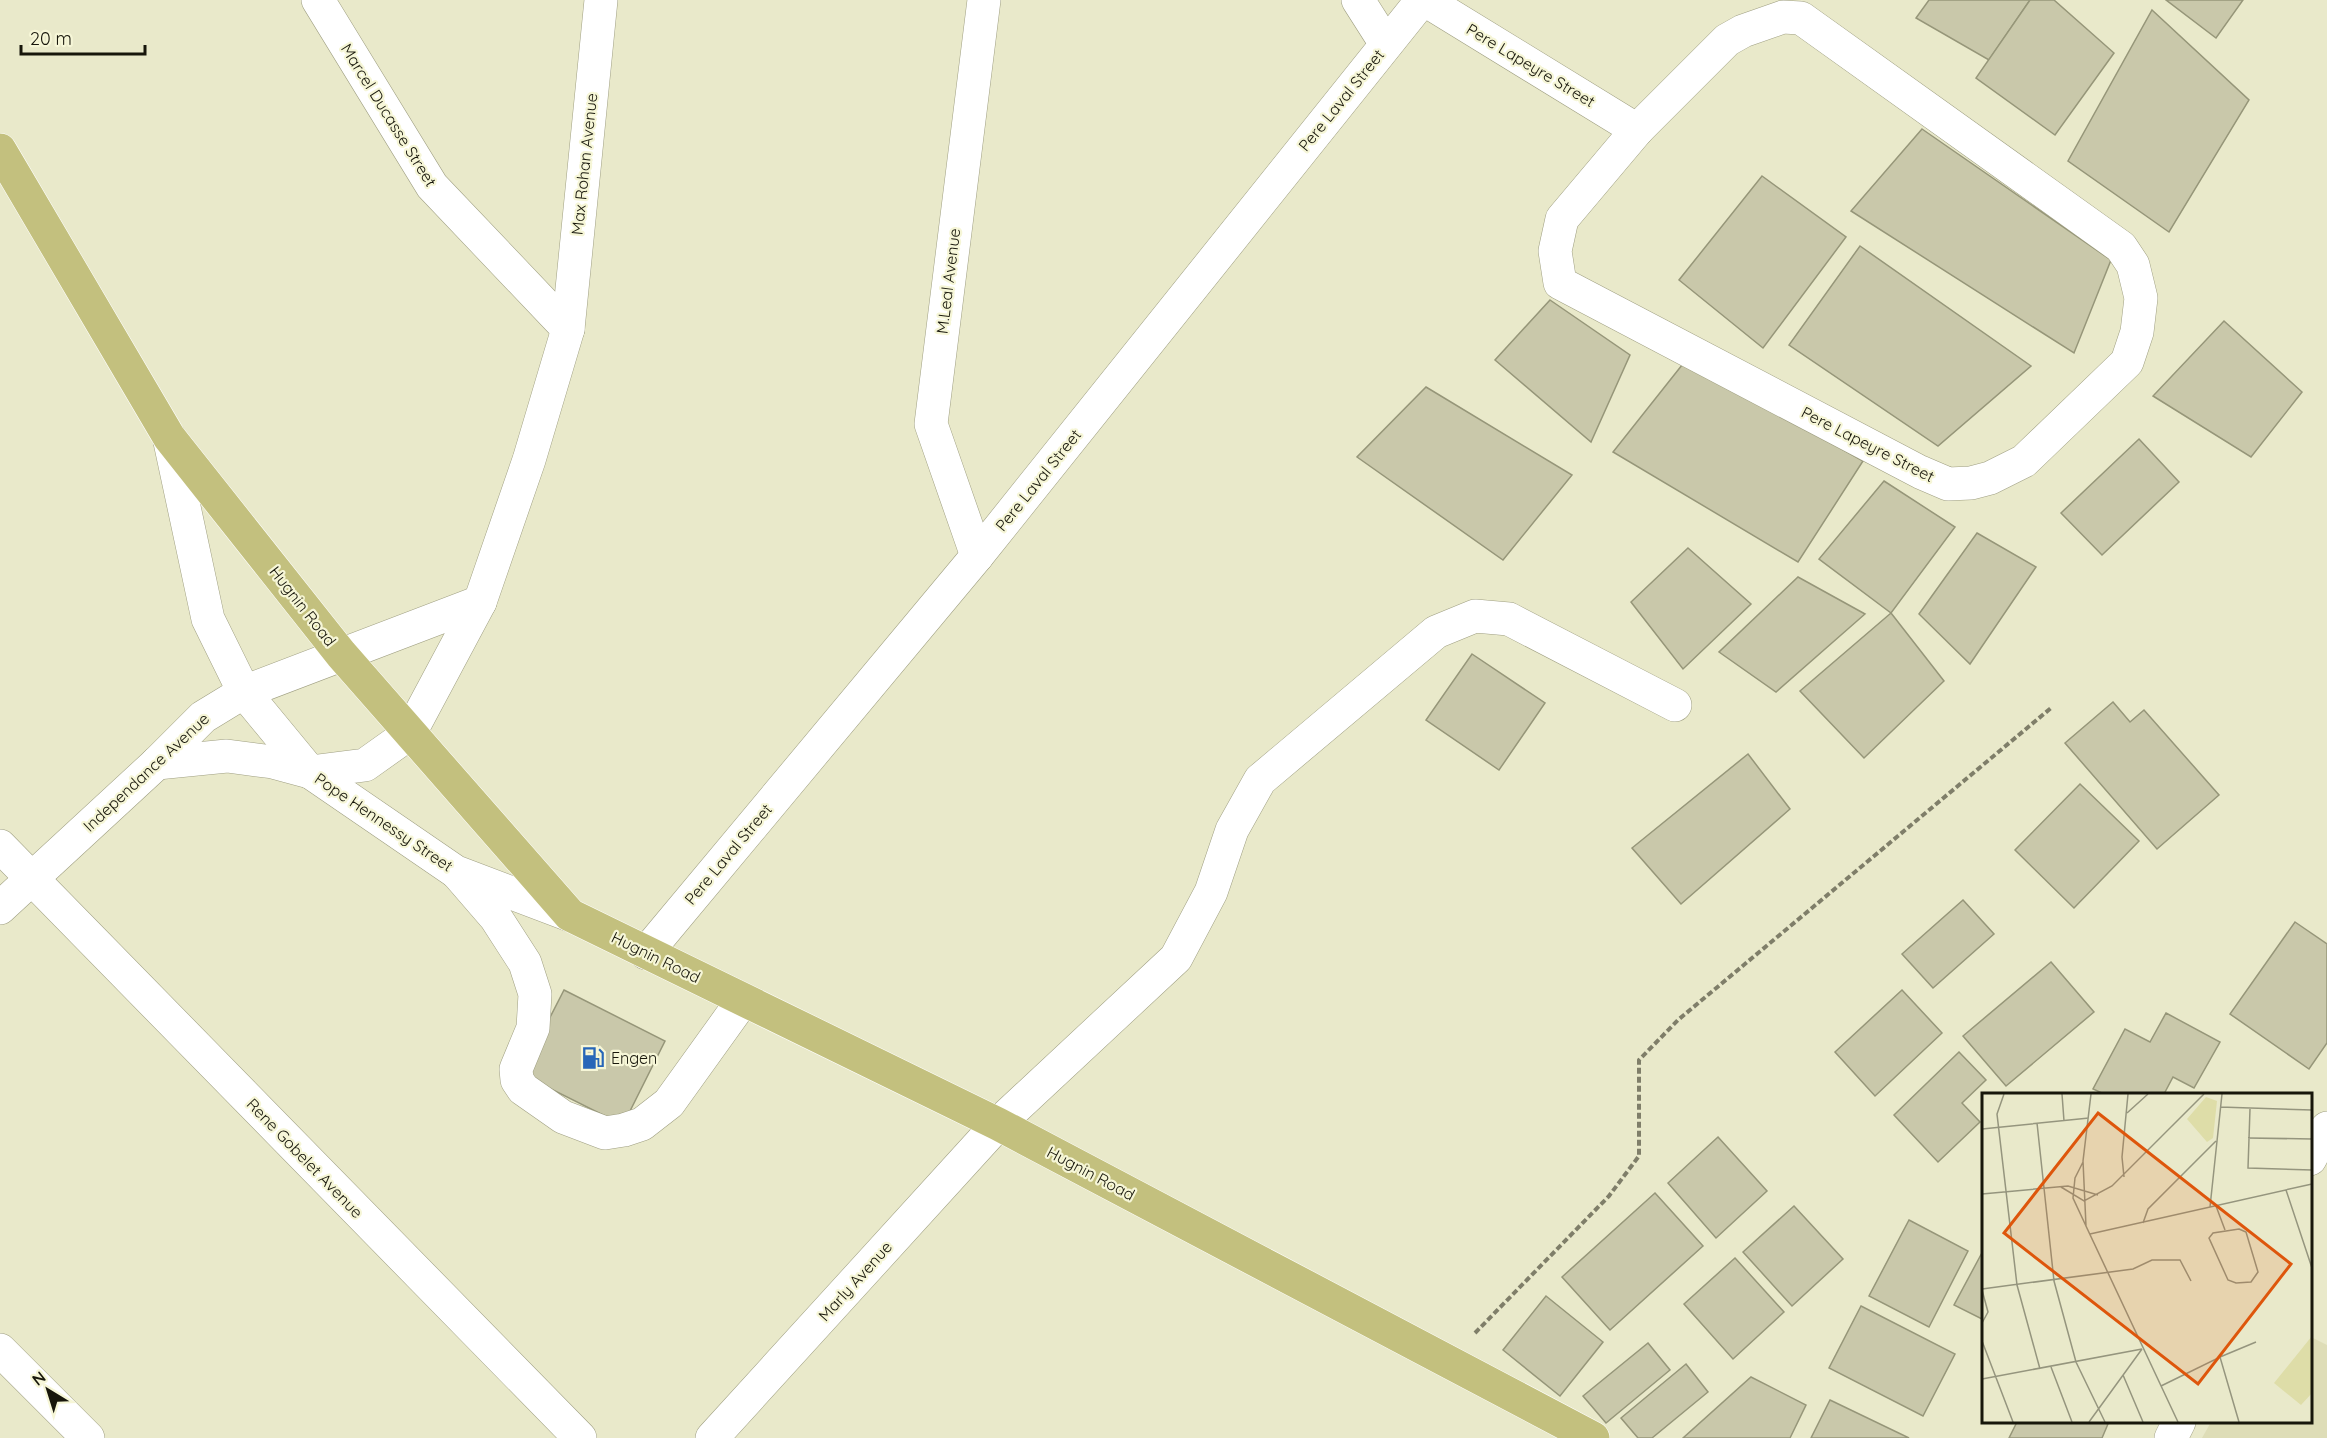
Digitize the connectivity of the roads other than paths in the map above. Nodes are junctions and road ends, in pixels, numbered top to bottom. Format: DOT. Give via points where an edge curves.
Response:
graph roads {
  1 [pos="318,0"];
  2 [pos="601,0"];
  3 [pos="984,0"];
  4 [pos="1358,0"];
  5 [pos="1423,0"];
  6 [pos="1386,44"];
  7 [pos="1637,130"];
  8 [pos="0,150"];
  9 [pos="568,329"];
  10 [pos="169,437"];
  11 [pos="977,556"];
  12 [pos="480,602"];
  13 [pos="341,654"];
  14 [pos="244,692"];
  15 [pos="1675,705"];
  16 [pos="411,734"];
  17 [pos="157,763"];
  18 [pos="310,772"];
  19 [pos="0,846"];
  20 [pos="456,872"];
  21 [pos="30,878"];
  22 [pos="0,908"];
  23 [pos="570,915"];
  24 [pos="646,952"];
  25 [pos="743,1000"];
  26 [pos="998,1124"];
  27 [pos="2327,1128"];
  28 [pos="2312,1155"];
  29 [pos="0,1350"];
  30 [pos="2178,1423"];
  31 [pos="88,1438"];
  32 [pos="580,1438"];
  33 [pos="712,1438"];
  34 [pos="1593,1438"];
  35 [pos="2170,1438"];
  1 -- 9 [label="street, Marcel Ducasse Street" via="432,186"];
  2 -- 9 [label="street, Max Rohan Avenue"];
  3 -- 11 [label="street, M.Leal Avenue" via="931,424"];
  4 -- 6 [label="street"];
  5 -- 6 [label="street, Pere Laval Street"];
  5 -- 7 [label="street, Pere Lapeyre Street"];
  6 -- 11 [label="street, Pere Laval Street"];
  7 -- 7 [label="street, Pere Lapeyre Street" via="1562,219 1555,250 1560,283 1920,472 1948,484 1971,483 2024,461 2127,362 2137,332 2141,298 2133,265 2121,247 1801,18 1784,17 1727,40"];
  8 -- 10 [label="main road, Hugnin Road"];
  9 -- 12 [label="street, Max Rohan Avenue" via="529,460"];
  10 -- 13 [label="main road, Hugnin Road"];
  10 -- 14 [label="street, Pope Hennessy Street" via="208,618"];
  11 -- 24 [label="street, Pere Laval Street"];
  12 -- 13 [label="street, Independance Avenue"];
  12 -- 16 [label="street, Max Rohan Avenue"];
  13 -- 14 [label="street, Independance Avenue"];
  13 -- 16 [label="main road, Hugnin Road"];
  14 -- 17 [label="street, Independance Avenue" via="202,717"];
  14 -- 18 [label="street, Pope Hennessy Street"];
  15 -- 26 [label="street, Marly Avenue" via="1509,619 1475,616 1436,632 1260,780 1232,830 1211,892 1176,958"];
  16 -- 18 [label="street" via="365,765"];
  16 -- 23 [label="main road, Hugnin Road"];
  17 -- 18 [label="street" via="226,756"];
  17 -- 21 [label="street, Independance Avenue"];
  18 -- 20 [label="street, Pope Hennessy Street"];
  19 -- 21 [label="street, Rene Gobelet Avenue"];
  20 -- 23 [label="street, Pope Hennessy Street"];
  20 -- 25 [label="street" via="496,918 525,963 535,994 533,1028 516,1069 517,1080 523,1089 563,1117 605,1133 642,1124 669,1103"];
  21 -- 22 [label="street, Independance Avenue"];
  21 -- 32 [label="street, Rene Gobelet Avenue"];
  23 -- 24 [label="main road, Hugnin Road"];
  24 -- 25 [label="main road, Hugnin Road"];
  25 -- 26 [label="main road, Hugnin Road"];
  26 -- 33 [label="street, Marly Avenue"];
  26 -- 34 [label="main road, Hugnin Road"];
  27 -- 28 [label="street"];
  29 -- 31 [label="street"];
  30 -- 35 [label="street"];
}
